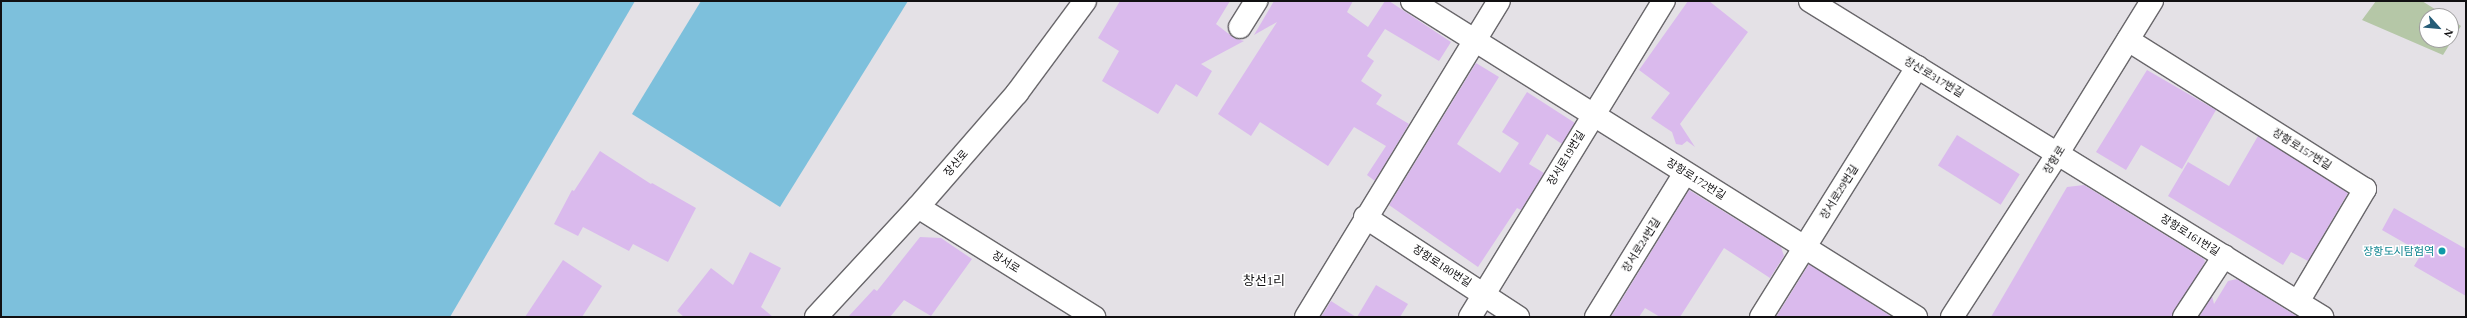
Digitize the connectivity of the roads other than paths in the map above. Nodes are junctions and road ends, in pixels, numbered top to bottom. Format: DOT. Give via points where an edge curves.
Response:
graph roads {
  1 [pos="1085,1"];
  2 [pos="1256,1"];
  3 [pos="1412,1"];
  4 [pos="1499,1"];
  5 [pos="1664,1"];
  6 [pos="1810,1"];
  7 [pos="2152,1"];
  8 [pos="1240,27"];
  9 [pos="2128,40"];
  10 [pos="1475,41"];
  11 [pos="1917,67"];
  12 [pos="1592,115"];
  13 [pos="2058,153"];
  14 [pos="1685,173"];
  15 [pos="918,207"];
  16 [pos="1365,217"];
  17 [pos="1804,248"];
  18 [pos="2224,256"];
  19 [pos="1483,293"];
  20 [pos="2298,302"];
  21 [pos="816,317"];
  22 [pos="1094,317"];
  23 [pos="1306,317"];
  24 [pos="1470,317"];
  25 [pos="1518,317"];
  26 [pos="1596,317"];
  27 [pos="1761,317"];
  28 [pos="1916,317"];
  29 [pos="1952,317"];
  30 [pos="2184,317"];
  31 [pos="2322,317"];
  1 -- 15 [label="street, 장산로" via="1017,93"];
  2 -- 8 [label="street"];
  3 -- 10 [label="street, 장항로172번길"];
  4 -- 10 [label="street"];
  5 -- 12 [label="street, 장서로19번길"];
  6 -- 11 [label="street, 장산로317번길"];
  7 -- 9 [label="street, 장항로"];
  9 -- 13 [label="street, 장항로"];
  9 -- 20 [label="street, 장항로157번길" via="2365,189"];
  10 -- 12 [label="street, 장항로172번길"];
  10 -- 16 [label="street"];
  11 -- 13 [label="street, 장산로317번길"];
  11 -- 17 [label="street, 장서로29번길"];
  12 -- 14 [label="street, 장항로172번길"];
  12 -- 19 [label="street, 장서로19번길"];
  13 -- 18 [label="street, 장항로161번길"];
  13 -- 29 [label="street, 장항로"];
  14 -- 17 [label="street, 장항로172번길"];
  14 -- 26 [label="street, 장서로24번길"];
  15 -- 21 [label="street, 장산로"];
  15 -- 22 [label="street, 장서로"];
  16 -- 19 [label="street, 장항로180번길"];
  16 -- 23 [label="street"];
  17 -- 27 [label="street, 장서로29번길"];
  17 -- 28 [label="street, 장항로172번길"];
  18 -- 20 [label="street, 장항로161번길"];
  18 -- 30 [label="street"];
  19 -- 24 [label="street, 장서로19번길"];
  19 -- 25 [label="street, 장항로180번길"];
  20 -- 31 [label="street, 장항로161번길"];
}
